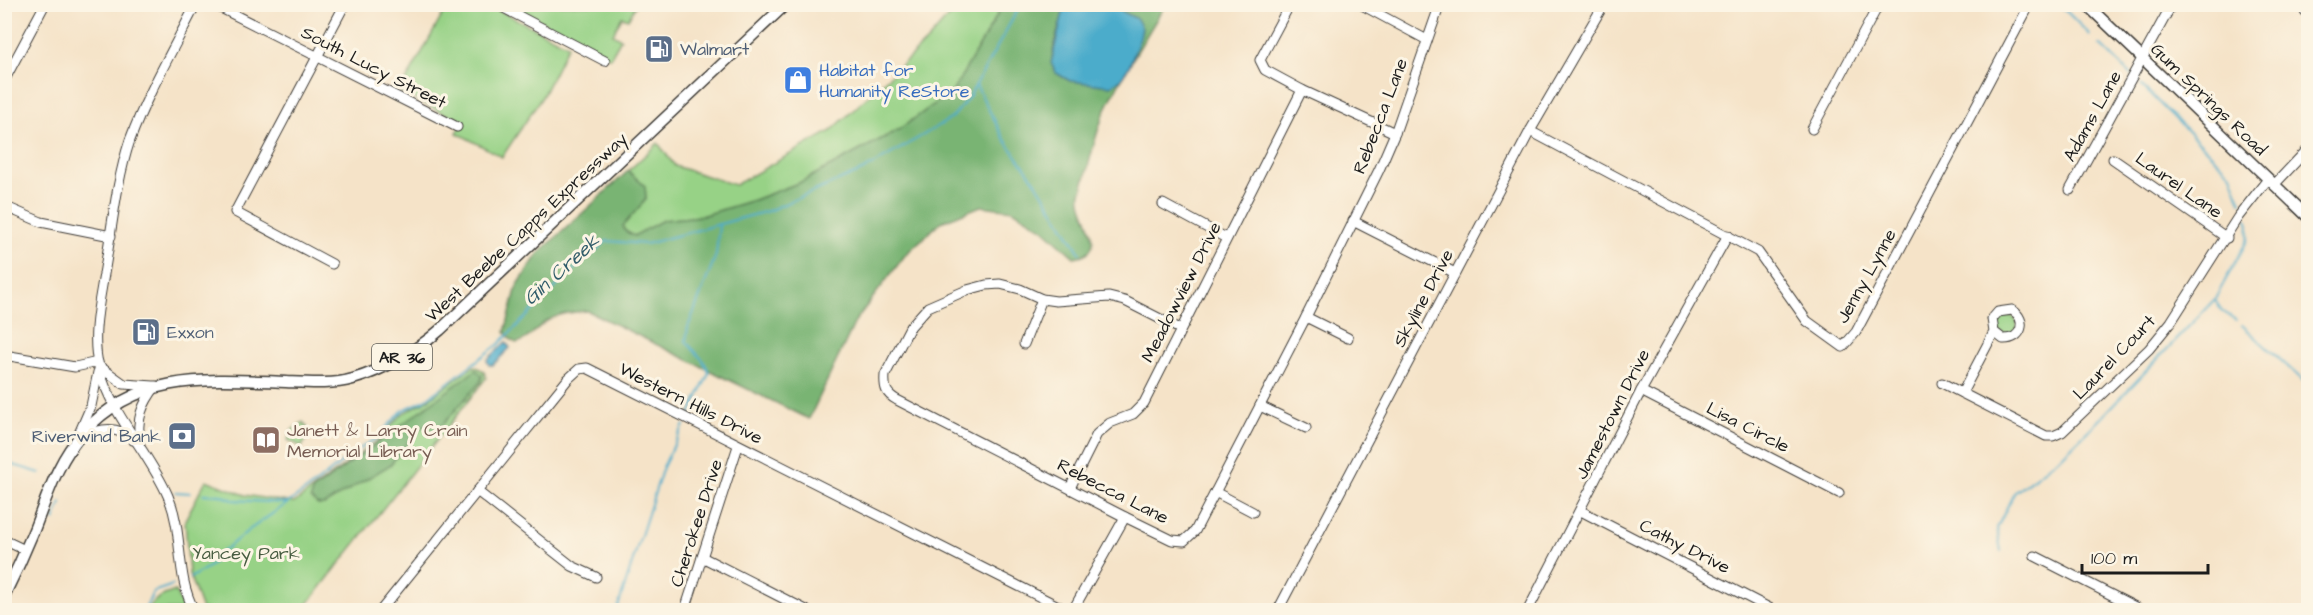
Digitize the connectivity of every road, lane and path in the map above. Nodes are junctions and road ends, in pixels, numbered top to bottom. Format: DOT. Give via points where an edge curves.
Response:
graph roads {
  1 [pos="45,4"];
  2 [pos="196,4"];
  3 [pos="213,4"];
  4 [pos="345,4"];
  5 [pos="496,4"];
  6 [pos="786,4"];
  7 [pos="1290,4"];
  8 [pos="1360,4"];
  9 [pos="1440,4"];
  10 [pos="1604,4"];
  11 [pos="1879,4"];
  12 [pos="2030,4"];
  13 [pos="2086,4"];
  14 [pos="2172,4"];
  15 [pos="2299,4"];
  16 [pos="2308,14"];
  17 [pos="1427,40"];
  18 [pos="318,57"];
  19 [pos="2143,58"];
  20 [pos="605,61"];
  21 [pos="4,81"];
  22 [pos="1302,90"];
  23 [pos="457,126"];
  24 [pos="1812,129"];
  25 [pos="1530,131"];
  26 [pos="1395,133"];
  27 [pos="2308,149"];
  28 [pos="2113,159"];
  29 [pos="2271,182"];
  30 [pos="2070,190"];
  31 [pos="1163,204"];
  32 [pos="4,206"];
  33 [pos="2308,216"];
  34 [pos="1353,220"];
  35 [pos="1728,235"];
  36 [pos="111,236"];
  37 [pos="1226,238"];
  38 [pos="2227,238"];
  39 [pos="332,264"];
  40 [pos="1455,273"];
  41 [pos="1042,299"];
  42 [pos="1306,317"];
  43 [pos="1180,329"];
  44 [pos="1994,332"];
  45 [pos="1348,338"];
  46 [pos="1024,344"];
  47 [pos="4,355"];
  48 [pos="98,364"];
  49 [pos="1942,383"];
  50 [pos="156,386"];
  51 [pos="1641,391"];
  52 [pos="1962,393"];
  53 [pos="115,406"];
  54 [pos="1260,406"];
  55 [pos="1305,428"];
  56 [pos="74,443"];
  57 [pos="738,446"];
  58 [pos="142,450"];
  59 [pos="1070,488"];
  60 [pos="477,491"];
  61 [pos="1215,492"];
  62 [pos="1839,492"];
  63 [pos="1581,511"];
  64 [pos="1253,512"];
  65 [pos="1125,517"];
  66 [pos="4,540"];
  67 [pos="25,550"];
  68 [pos="2035,556"];
  69 [pos="702,557"];
  70 [pos="596,577"];
  71 [pos="4,596"];
  72 [pos="194,610"];
  73 [pos="381,610"];
  74 [pos="685,610"];
  75 [pos="806,610"];
  76 [pos="1066,610"];
  77 [pos="1073,610"];
  78 [pos="1278,610"];
  79 [pos="1528,610"];
  80 [pos="1773,610"];
  81 [pos="2141,610"];
  1 -- 21 [label="street"];
  2 -- 36 [label="street" via="130,140"];
  3 -- 18 [label="street, South Lucy Street"];
  4 -- 18 [label="street"];
  5 -- 20 [label="street"];
  6 -- 50 [label="main road, West Beebe Capps Expressway / AR 36" via="440,330 407,355 353,379 319,384 207,379"];
  7 -- 22 [label="street" via="1260,60 1265,70"];
  8 -- 17 [label="street"];
  9 -- 17 [label="street, Rebecca Lane"];
  10 -- 25 [label="street, Skyline Drive"];
  11 -- 24 [label="street"];
  12 -- 35 [label="street, Jenny Lynne" via="1856,332 1844,347 1807,321 1758,252"];
  13 -- 19 [label="main road, Gum Springs Road"];
  14 -- 19 [label="street, Adams Lane"];
  15 -- 16 [label="street"];
  17 -- 26 [label="street, Rebecca Lane"];
  18 -- 23 [label="street, South Lucy Street"];
  18 -- 39 [label="street" via="235,212"];
  19 -- 29 [label="main road, Gum Springs Road"];
  19 -- 30 [label="street, Adams Lane"];
  22 -- 26 [label="street"];
  22 -- 37 [label="street, Meadowview Drive"];
  25 -- 35 [label="street, Jenny Lynne"];
  25 -- 40 [label="street, Skyline Drive"];
  26 -- 34 [label="street, Rebecca Lane"];
  27 -- 29 [label="street, Laurel Court"];
  28 -- 38 [label="street, Laurel Lane"];
  29 -- 33 [label="main road, Gum Springs Road"];
  29 -- 38 [label="street, Laurel Court" via="2238,217"];
  31 -- 37 [label="street"];
  32 -- 36 [label="street" via="41,222"];
  34 -- 40 [label="street"];
  34 -- 42 [label="street, Rebecca Lane"];
  35 -- 51 [label="street, Jamestown Drive"];
  36 -- 48 [label="street" via="97,322"];
  37 -- 43 [label="street, Meadowview Drive"];
  38 -- 52 [label="street, Laurel Court" via="2177,315 2149,349 2062,432 2046,436"];
  40 -- 78 [label="street, Skyline Drive"];
  41 -- 43 [label="street, Rebecca Lane" via="1109,297"];
  41 -- 46 [label="street"];
  41 -- 59 [label="street, Rebecca Lane" via="1000,284 967,290 928,307 910,327 884,384 891,396"];
  42 -- 45 [label="street"];
  42 -- 54 [label="street, Rebecca Lane"];
  43 -- 59 [label="street, Meadowview Drive" via="1144,403 1133,414 1110,423 1097,434"];
  44 -- 52 [label="street"];
  47 -- 48 [label="street" via="75,367"];
  48 -- 50 [label="street" via="124,384"];
  48 -- 53 [label="street"];
  48 -- 56 [label="street" via="91,406"];
  49 -- 52 [label="street, Laurel Court"];
  50 -- 53 [label="main road, West Beebe Capps Expressway / AR 36"];
  50 -- 58 [label="street" via="139,415"];
  51 -- 62 [label="street, Lisa Circle"];
  51 -- 63 [label="street, Jamestown Drive"];
  53 -- 56 [label="main road, West Beebe Capps Expressway / AR 36"];
  53 -- 58 [label="street"];
  54 -- 55 [label="street"];
  54 -- 61 [label="street, Rebecca Lane"];
  56 -- 58 [label="street" via="92,432 114,429 129,435"];
  56 -- 67 [label="main road, West Beebe Capps Expressway / AR 36"];
  57 -- 60 [label="street, Western Hills Drive" via="596,372 579,369"];
  57 -- 69 [label="street, Cherokee Drive"];
  57 -- 76 [label="street, Western Hills Drive"];
  58 -- 72 [label="street" via="174,512 183,584"];
  59 -- 65 [label="street, Rebecca Lane"];
  60 -- 70 [label="street" via="572,566"];
  60 -- 73 [label="street, Western Hills Drive"];
  61 -- 64 [label="street"];
  61 -- 65 [label="street, Rebecca Lane" via="1195,531 1184,541 1172,540"];
  63 -- 79 [label="street, Jamestown Drive"];
  63 -- 80 [label="street, Cathy Drive"];
  65 -- 77 [label="street"];
  66 -- 67 [label="street"];
  67 -- 71 [label="main road, West Beebe Capps Expressway / AR 36"];
  68 -- 81 [label="street"];
  69 -- 74 [label="street, Cherokee Drive"];
  69 -- 75 [label="street"];
}
